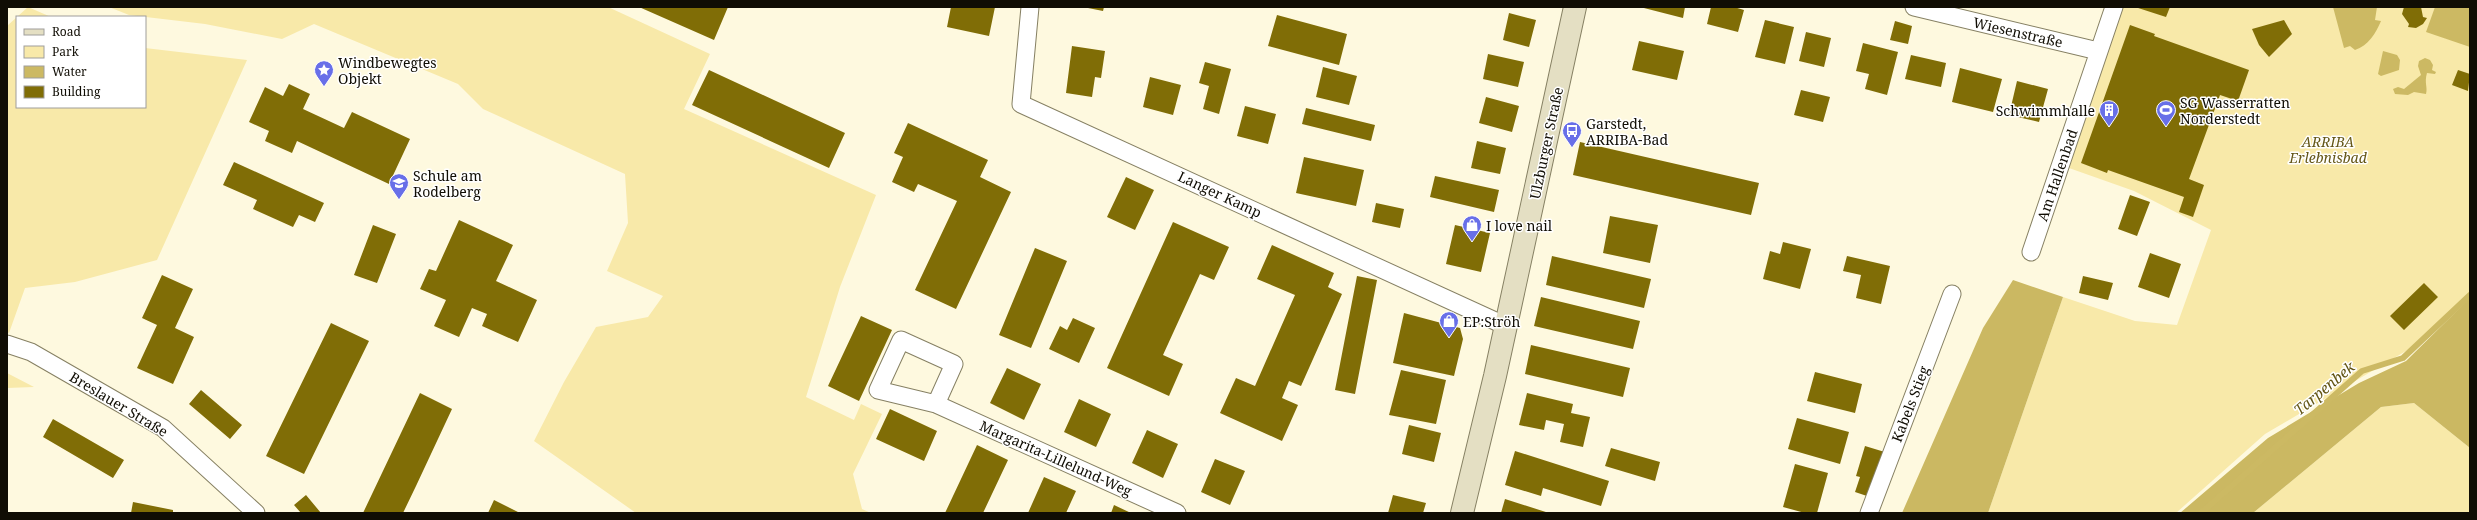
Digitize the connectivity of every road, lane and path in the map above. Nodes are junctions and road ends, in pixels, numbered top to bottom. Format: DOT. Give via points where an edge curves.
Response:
graph roads {
  1 [pos="1030,7"];
  2 [pos="1575,7"];
  3 [pos="1914,7"];
  4 [pos="2114,7"];
  5 [pos="2098,51"];
  6 [pos="2030,252"];
  7 [pos="1952,294"];
  8 [pos="1506,326"];
  9 [pos="7,344"];
  10 [pos="936,404"];
  11 [pos="256,513"];
  12 [pos="1177,513"];
  13 [pos="1462,513"];
  14 [pos="1869,513"];
  1 -- 8 [label="street, Langer Kamp" via="1021,104"];
  2 -- 8 [label="main road, Ulzburger Straße"];
  3 -- 5 [label="street, Wiesenstraße"];
  4 -- 5 [label="street, Am Hallenbad"];
  5 -- 6 [label="street, Am Hallenbad"];
  7 -- 14 [label="street, Kabels Stieg"];
  8 -- 13 [label="main road, Ulzburger Straße"];
  9 -- 11 [label="street, Breslauer Straße" via="31,352 163,428"];
  10 -- 10 [label="street, Margarita-Lillelund-Weg" via="954,364 901,340 878,390"];
  10 -- 12 [label="street, Margarita-Lillelund-Weg"];
}
